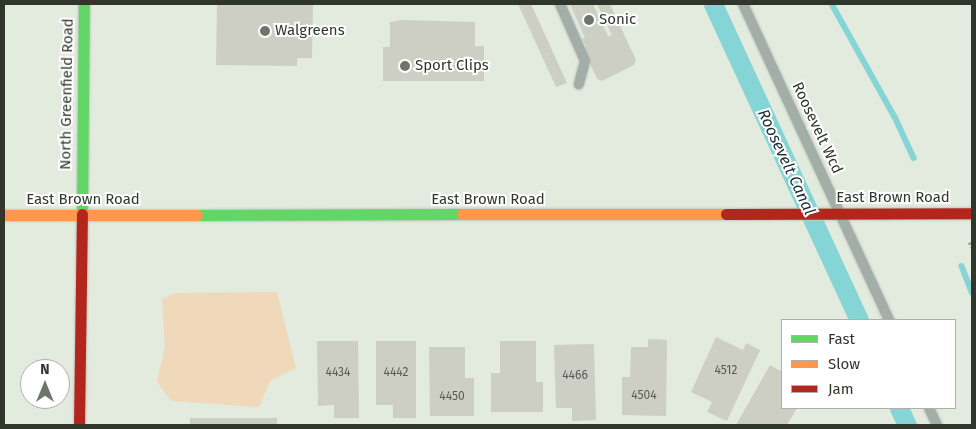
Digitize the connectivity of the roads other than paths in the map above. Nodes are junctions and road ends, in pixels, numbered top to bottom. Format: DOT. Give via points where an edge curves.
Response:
graph roads {
  1 [pos="84,4"];
  2 [pos="560,4"];
  3 [pos="743,4"];
  4 [pos="579,84"];
  5 [pos="972,213"];
  6 [pos="840,214"];
  7 [pos="4,215"];
  8 [pos="80,215"];
  9 [pos="889,319"];
  10 [pos="930,409"];
  11 [pos="79,425"];
  12 [pos="938,425"];
  1 -- 8 [label="main road, North Greenfield Road"];
  2 -- 4 [label="lane" via="585,60"];
  3 -- 6 [label="lane, Roosevelt Wcd"];
  5 -- 6 [label="main road, East Brown Road"];
  6 -- 8 [label="main road, East Brown Road"];
  6 -- 9 [label="lane, Roosevelt Wcd"];
  7 -- 8 [label="main road, East Brown Road"];
  8 -- 11 [label="main road, North Greenfield Road"];
  10 -- 12 [label="lane"];
}
